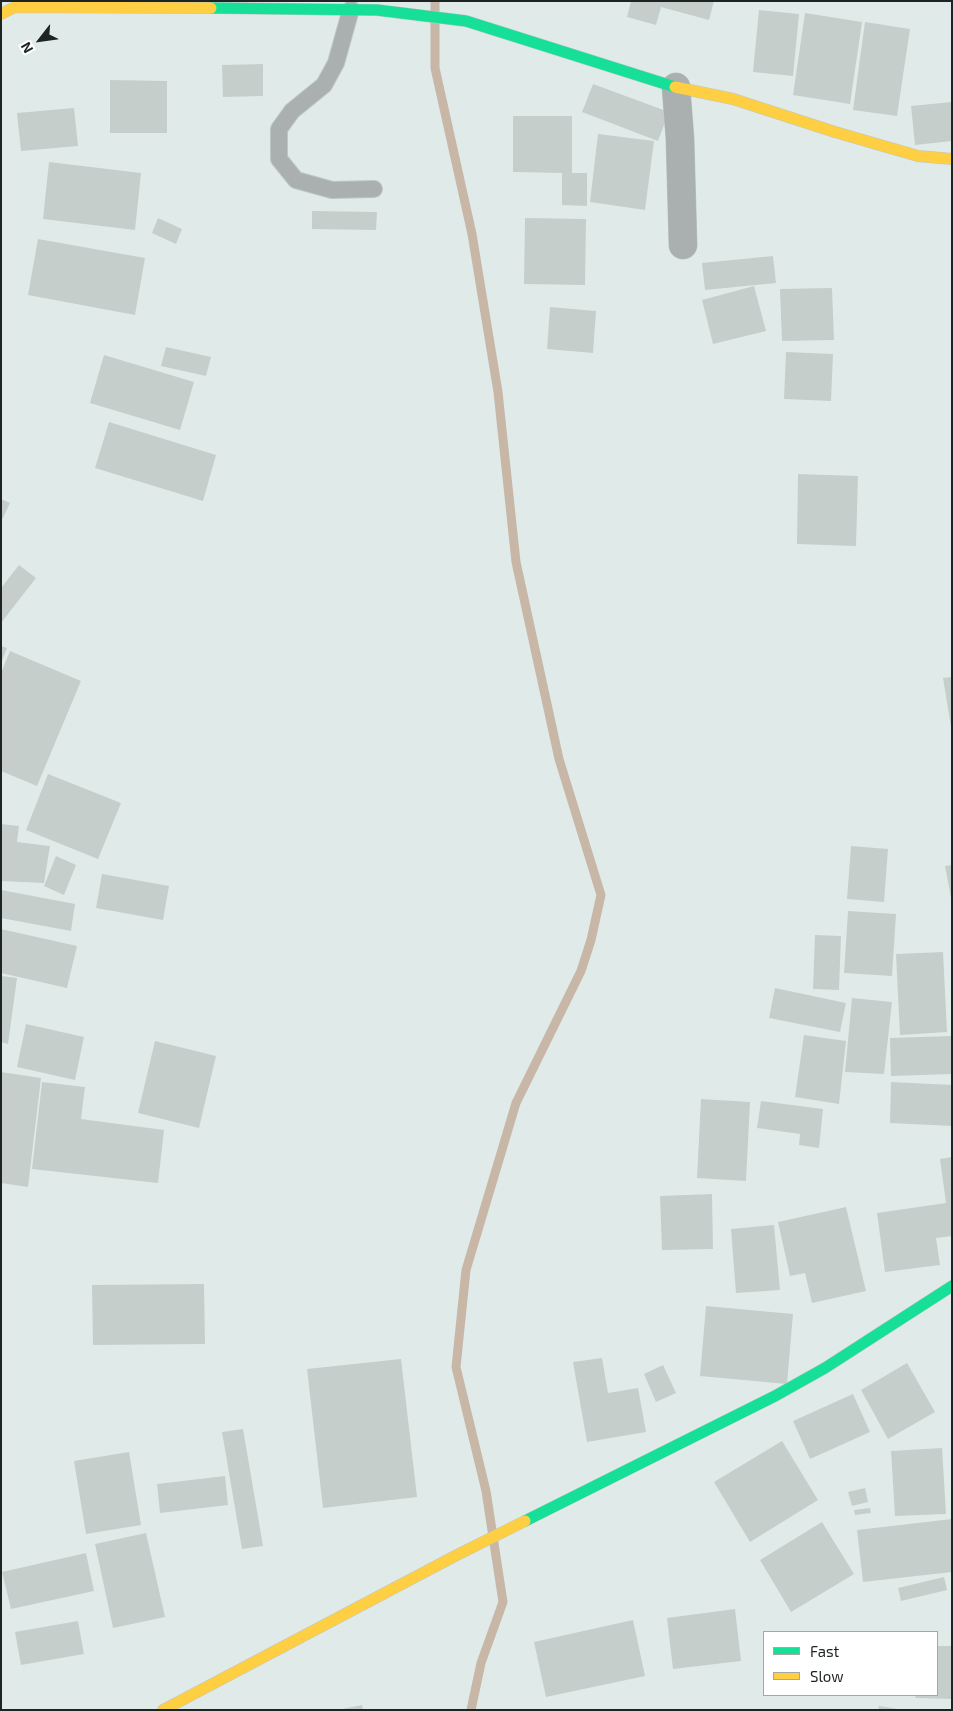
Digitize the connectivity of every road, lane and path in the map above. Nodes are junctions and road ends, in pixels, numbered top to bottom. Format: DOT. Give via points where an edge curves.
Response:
graph roads {
  1 [pos="351,9"];
  2 [pos="1,14"];
  3 [pos="676,87"];
  4 [pos="952,159"];
  5 [pos="374,188"];
  6 [pos="683,245"];
  7 [pos="952,1286"];
  8 [pos="163,1710"];
  1 -- 2 [label="street" via="15,7"];
  1 -- 3 [label="street" via="466,21"];
  1 -- 5 [label="lane" via="336,63 324,85 292,110 279,129 279,159 296,180 332,190"];
  3 -- 4 [label="street" via="733,99 918,156"];
  3 -- 6 [label="street"];
  7 -- 8 [label="street" via="825,1368 775,1396 455,1556"];
}
